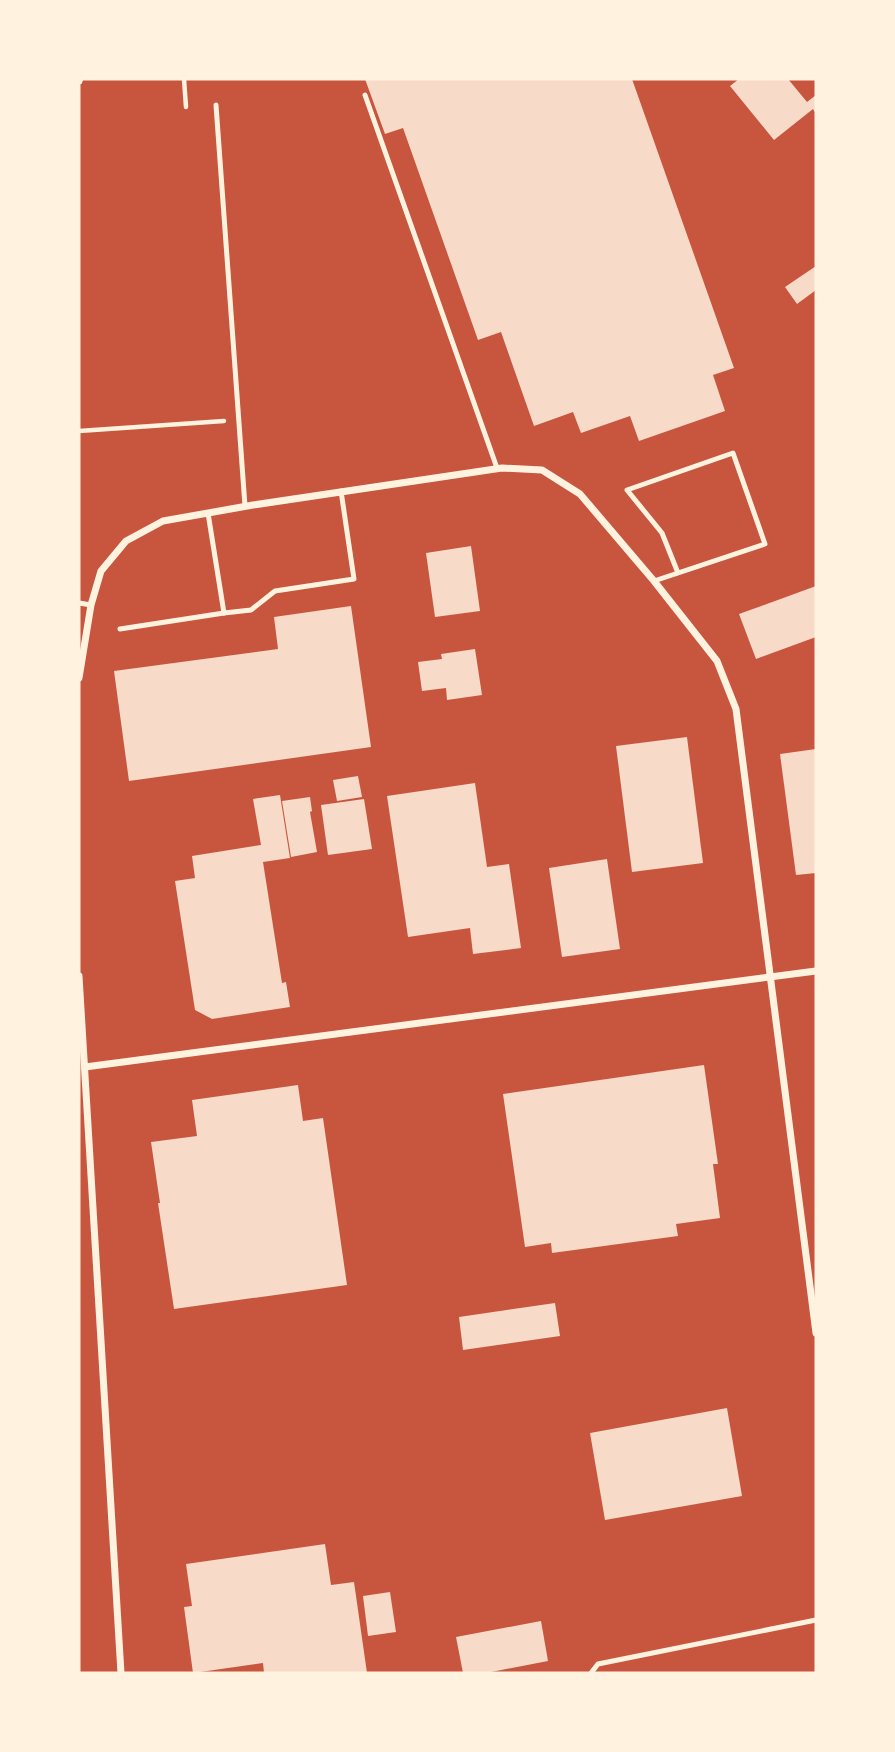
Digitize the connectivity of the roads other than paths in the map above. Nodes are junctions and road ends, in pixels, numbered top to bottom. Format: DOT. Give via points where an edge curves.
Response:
graph roads {
  1 [pos="365,95"];
  2 [pos="216,105"];
  3 [pos="497,468"];
  4 [pos="341,491"];
  5 [pos="245,506"];
  6 [pos="208,513"];
  7 [pos="678,573"];
  8 [pos="654,581"];
  9 [pos="79,603"];
  10 [pos="91,605"];
  11 [pos="224,613"];
  12 [pos="120,629"];
  13 [pos="79,678"];
  14 [pos="816,971"];
  15 [pos="79,976"];
  16 [pos="769,978"];
  17 [pos="85,1067"];
  18 [pos="816,1333"];
  19 [pos="816,1620"];
  20 [pos="121,1673"];
  21 [pos="591,1673"];
  1 -- 3 [label="lane"];
  2 -- 5 [label="lane"];
  3 -- 4 [label="street"];
  3 -- 8 [label="street" via="542,470 580,494"];
  4 -- 5 [label="street"];
  4 -- 11 [label="lane" via="354,579 275,591 251,610"];
  5 -- 6 [label="street"];
  6 -- 10 [label="street" via="163,522 126,541 101,571"];
  6 -- 11 [label="lane"];
  7 -- 7 [label="lane" via="765,544 733,453 627,490 662,533"];
  7 -- 8 [label="lane"];
  8 -- 16 [label="street" via="717,661 736,709"];
  9 -- 10 [label="lane"];
  10 -- 13 [label="street"];
  11 -- 12 [label="lane"];
  14 -- 16 [label="street"];
  15 -- 17 [label="street"];
  16 -- 17 [label="street"];
  16 -- 18 [label="street"];
  17 -- 20 [label="street"];
  19 -- 21 [label="lane" via="598,1664"];
}
